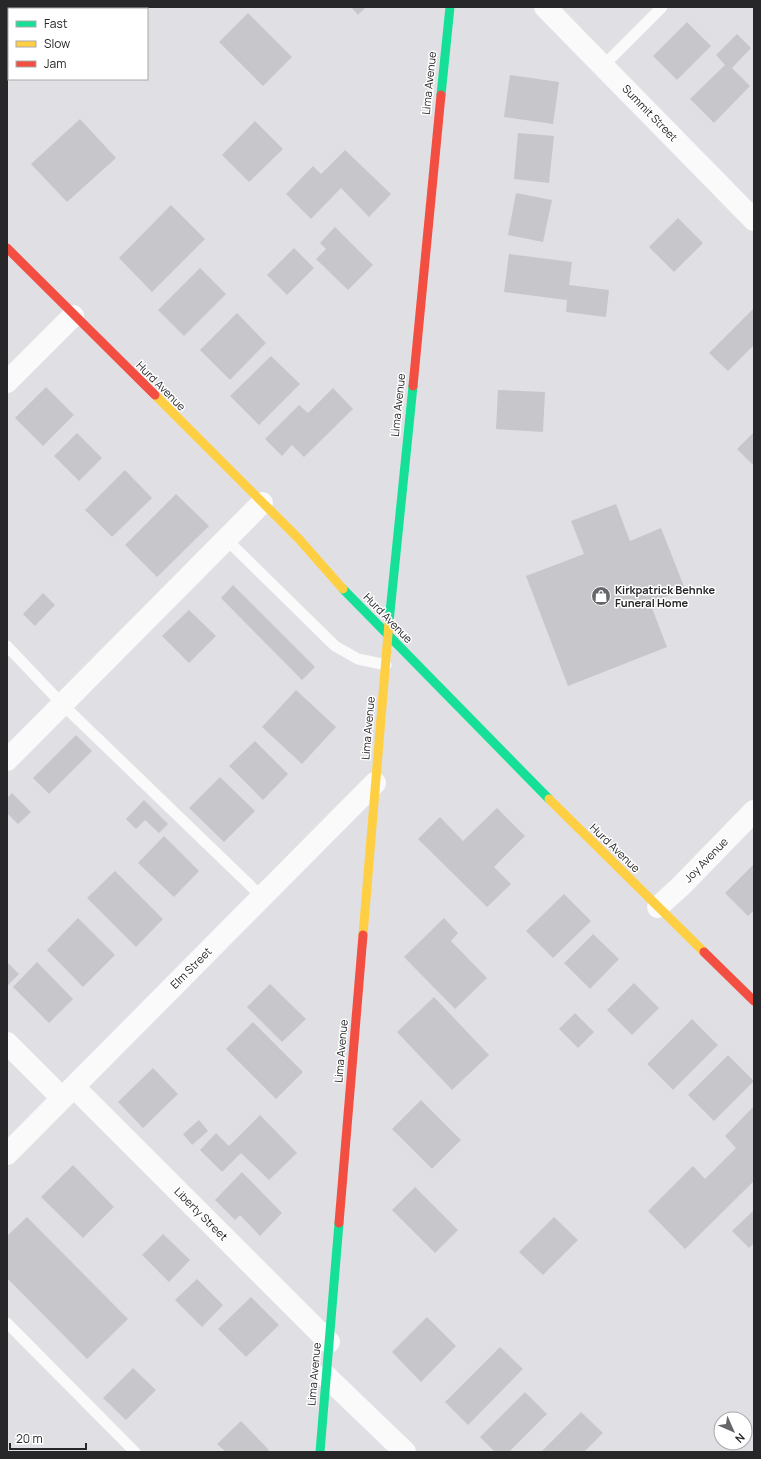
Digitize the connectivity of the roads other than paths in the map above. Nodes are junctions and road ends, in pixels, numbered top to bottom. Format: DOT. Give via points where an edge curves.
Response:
graph roads {
  1 [pos="450,7"];
  2 [pos="545,7"];
  3 [pos="662,7"];
  4 [pos="603,66"];
  5 [pos="754,220"];
  6 [pos="7,248"];
  7 [pos="73,316"];
  8 [pos="7,382"];
  9 [pos="262,503"];
  10 [pos="226,539"];
  11 [pos="388,636"];
  12 [pos="7,646"];
  13 [pos="386,664"];
  14 [pos="62,704"];
  15 [pos="7,760"];
  16 [pos="375,783"];
  17 [pos="754,811"];
  18 [pos="262,897"];
  19 [pos="658,907"];
  20 [pos="754,1001"];
  21 [pos="7,1043"];
  22 [pos="68,1092"];
  23 [pos="7,1154"];
  24 [pos="7,1323"];
  25 [pos="329,1342"];
  26 [pos="326,1376"];
  27 [pos="135,1452"];
  28 [pos="320,1452"];
  29 [pos="405,1452"];
  1 -- 11 [label="main road, Lima Avenue"];
  2 -- 4 [label="street, Summit Street"];
  3 -- 4 [label="lane"];
  4 -- 5 [label="street, Summit Street"];
  6 -- 7 [label="main road, Hurd Avenue"];
  7 -- 8 [label="street"];
  7 -- 9 [label="main road, Hurd Avenue"];
  9 -- 10 [label="street"];
  9 -- 11 [label="main road, Hurd Avenue" via="298,538"];
  10 -- 13 [label="lane" via="335,646 358,658"];
  10 -- 14 [label="street"];
  11 -- 13 [label="main road, Lima Avenue"];
  11 -- 19 [label="main road, Hurd Avenue"];
  12 -- 14 [label="lane"];
  13 -- 16 [label="main road, Lima Avenue"];
  14 -- 15 [label="street"];
  14 -- 18 [label="lane"];
  16 -- 18 [label="street, Elm Street"];
  16 -- 25 [label="main road, Lima Avenue"];
  17 -- 19 [label="street, Joy Avenue"];
  18 -- 22 [label="street, Elm Street"];
  19 -- 20 [label="main road, Hurd Avenue"];
  21 -- 22 [label="street, Liberty Street"];
  22 -- 23 [label="street, Elm Street"];
  22 -- 25 [label="street, Liberty Street"];
  24 -- 27 [label="lane"];
  25 -- 26 [label="main road, Lima Avenue"];
  26 -- 28 [label="main road, Lima Avenue"];
  26 -- 29 [label="street"];
}
